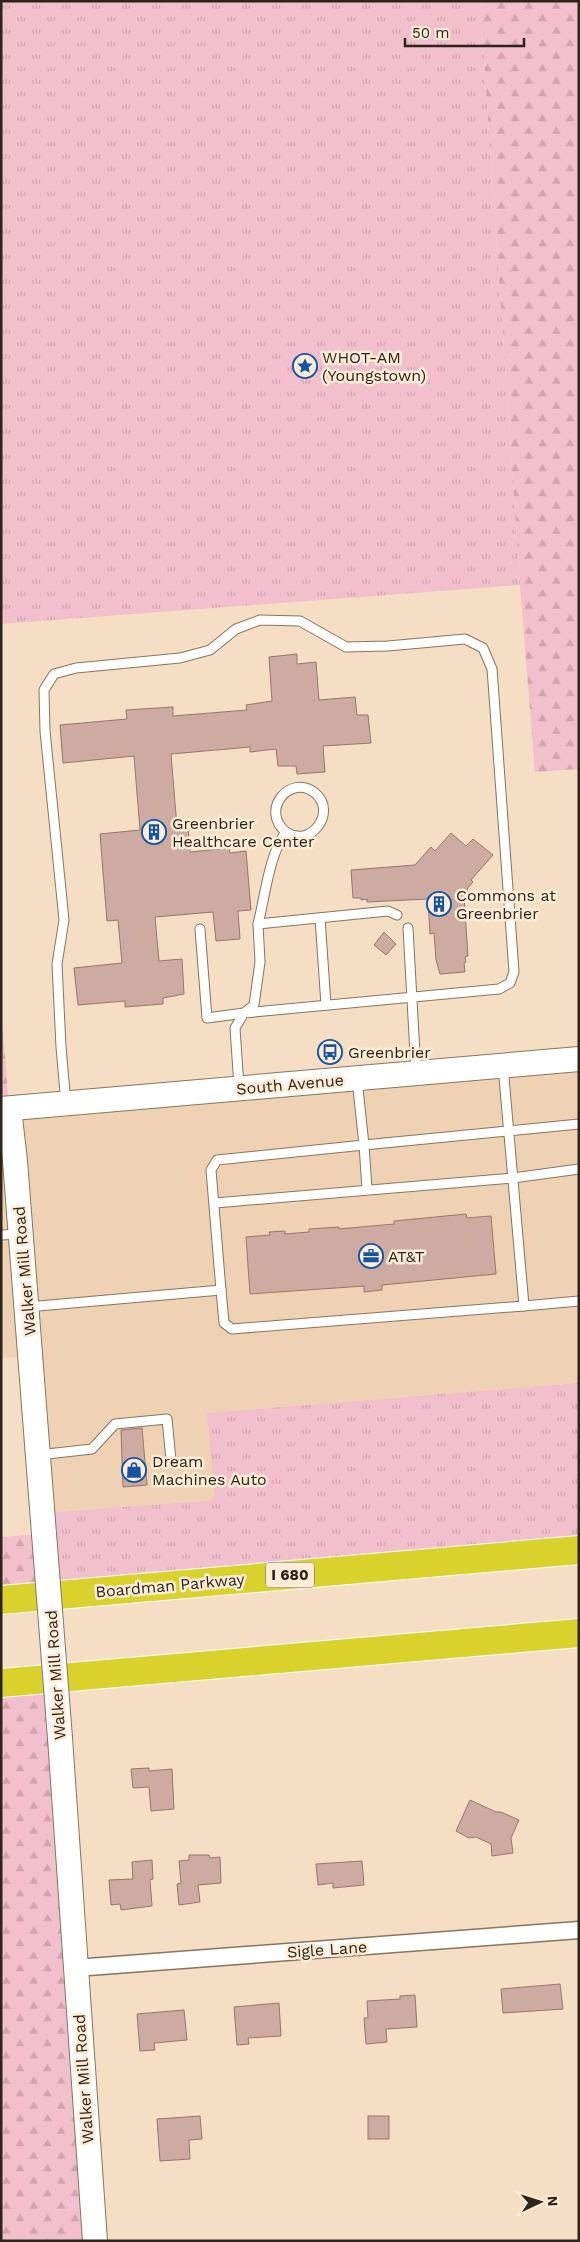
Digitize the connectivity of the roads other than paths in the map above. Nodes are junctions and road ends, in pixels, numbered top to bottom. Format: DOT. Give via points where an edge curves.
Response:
graph roads {
  1 [pos="286,832"];
  2 [pos="397,915"];
  3 [pos="320,918"];
  4 [pos="258,924"];
  5 [pos="408,928"];
  6 [pos="200,929"];
  7 [pos="412,997"];
  8 [pos="326,1005"];
  9 [pos="244,1013"];
  10 [pos="579,1059"];
  11 [pos="502,1065"];
  12 [pos="416,1073"];
  13 [pos="357,1078"];
  14 [pos="239,1088"];
  15 [pos="66,1104"];
  16 [pos="5,1109"];
  17 [pos="579,1124"];
  18 [pos="509,1131"];
  19 [pos="364,1145"];
  20 [pos="579,1169"];
  21 [pos="513,1178"];
  22 [pos="367,1189"];
  23 [pos="215,1203"];
  24 [pos="11,1234"];
  25 [pos="221,1290"];
  26 [pos="579,1302"];
  27 [pos="524,1306"];
  28 [pos="26,1307"];
  29 [pos="38,1455"];
  30 [pos="171,1460"];
  31 [pos="579,1550"];
  32 [pos="1,1600"];
  33 [pos="579,1633"];
  34 [pos="1,1683"];
  35 [pos="579,1930"];
  36 [pos="75,1968"];
  37 [pos="95,2241"];
  1 -- 1 [label="lane" via="299,837 317,829 324,810 314,793 305,788 295,788 279,799 276,819"];
  1 -- 4 [label="lane" via="275,852"];
  2 -- 3 [label="lane" via="388,911"];
  3 -- 4 [label="lane"];
  3 -- 8 [label="lane"];
  4 -- 9 [label="lane" via="260,962 254,1004"];
  5 -- 7 [label="lane"];
  6 -- 9 [label="lane" via="207,1018"];
  7 -- 8 [label="lane"];
  7 -- 12 [label="lane"];
  7 -- 15 [label="lane" via="499,989 510,983 514,972 492,669 483,648 465,639 346,646 300,621 260,620 236,629 210,650 180,658 76,668 54,674 44,690 45,731 64,920 57,964"];
  8 -- 9 [label="lane"];
  9 -- 14 [label="lane" via="235,1028"];
  10 -- 11 [label="street, South Avenue"];
  11 -- 12 [label="street, South Avenue"];
  11 -- 18 [label="lane"];
  12 -- 13 [label="street, South Avenue"];
  13 -- 14 [label="street, South Avenue"];
  13 -- 19 [label="lane"];
  14 -- 15 [label="street, South Avenue"];
  15 -- 16 [label="street, South Avenue"];
  16 -- 24 [label="street, Walker Mill Road"];
  17 -- 18 [label="lane"];
  18 -- 19 [label="lane"];
  18 -- 21 [label="lane"];
  19 -- 22 [label="lane"];
  19 -- 23 [label="lane" via="217,1160 211,1170"];
  20 -- 21 [label="lane"];
  21 -- 22 [label="lane"];
  21 -- 27 [label="lane"];
  22 -- 23 [label="lane"];
  23 -- 25 [label="lane"];
  24 -- 28 [label="street, Walker Mill Road"];
  25 -- 27 [label="lane" via="224,1323 232,1329"];
  25 -- 28 [label="lane"];
  26 -- 27 [label="lane"];
  28 -- 29 [label="street, Walker Mill Road"];
  29 -- 30 [label="lane" via="92,1449 115,1424 167,1419"];
  29 -- 36 [label="street, Walker Mill Road, bridge"];
  31 -- 32 [label="highway, Boardman Parkway / I 680"];
  33 -- 34 [label="highway"];
  35 -- 36 [label="street, Sigle Lane"];
  36 -- 37 [label="street, Walker Mill Road"];
}
